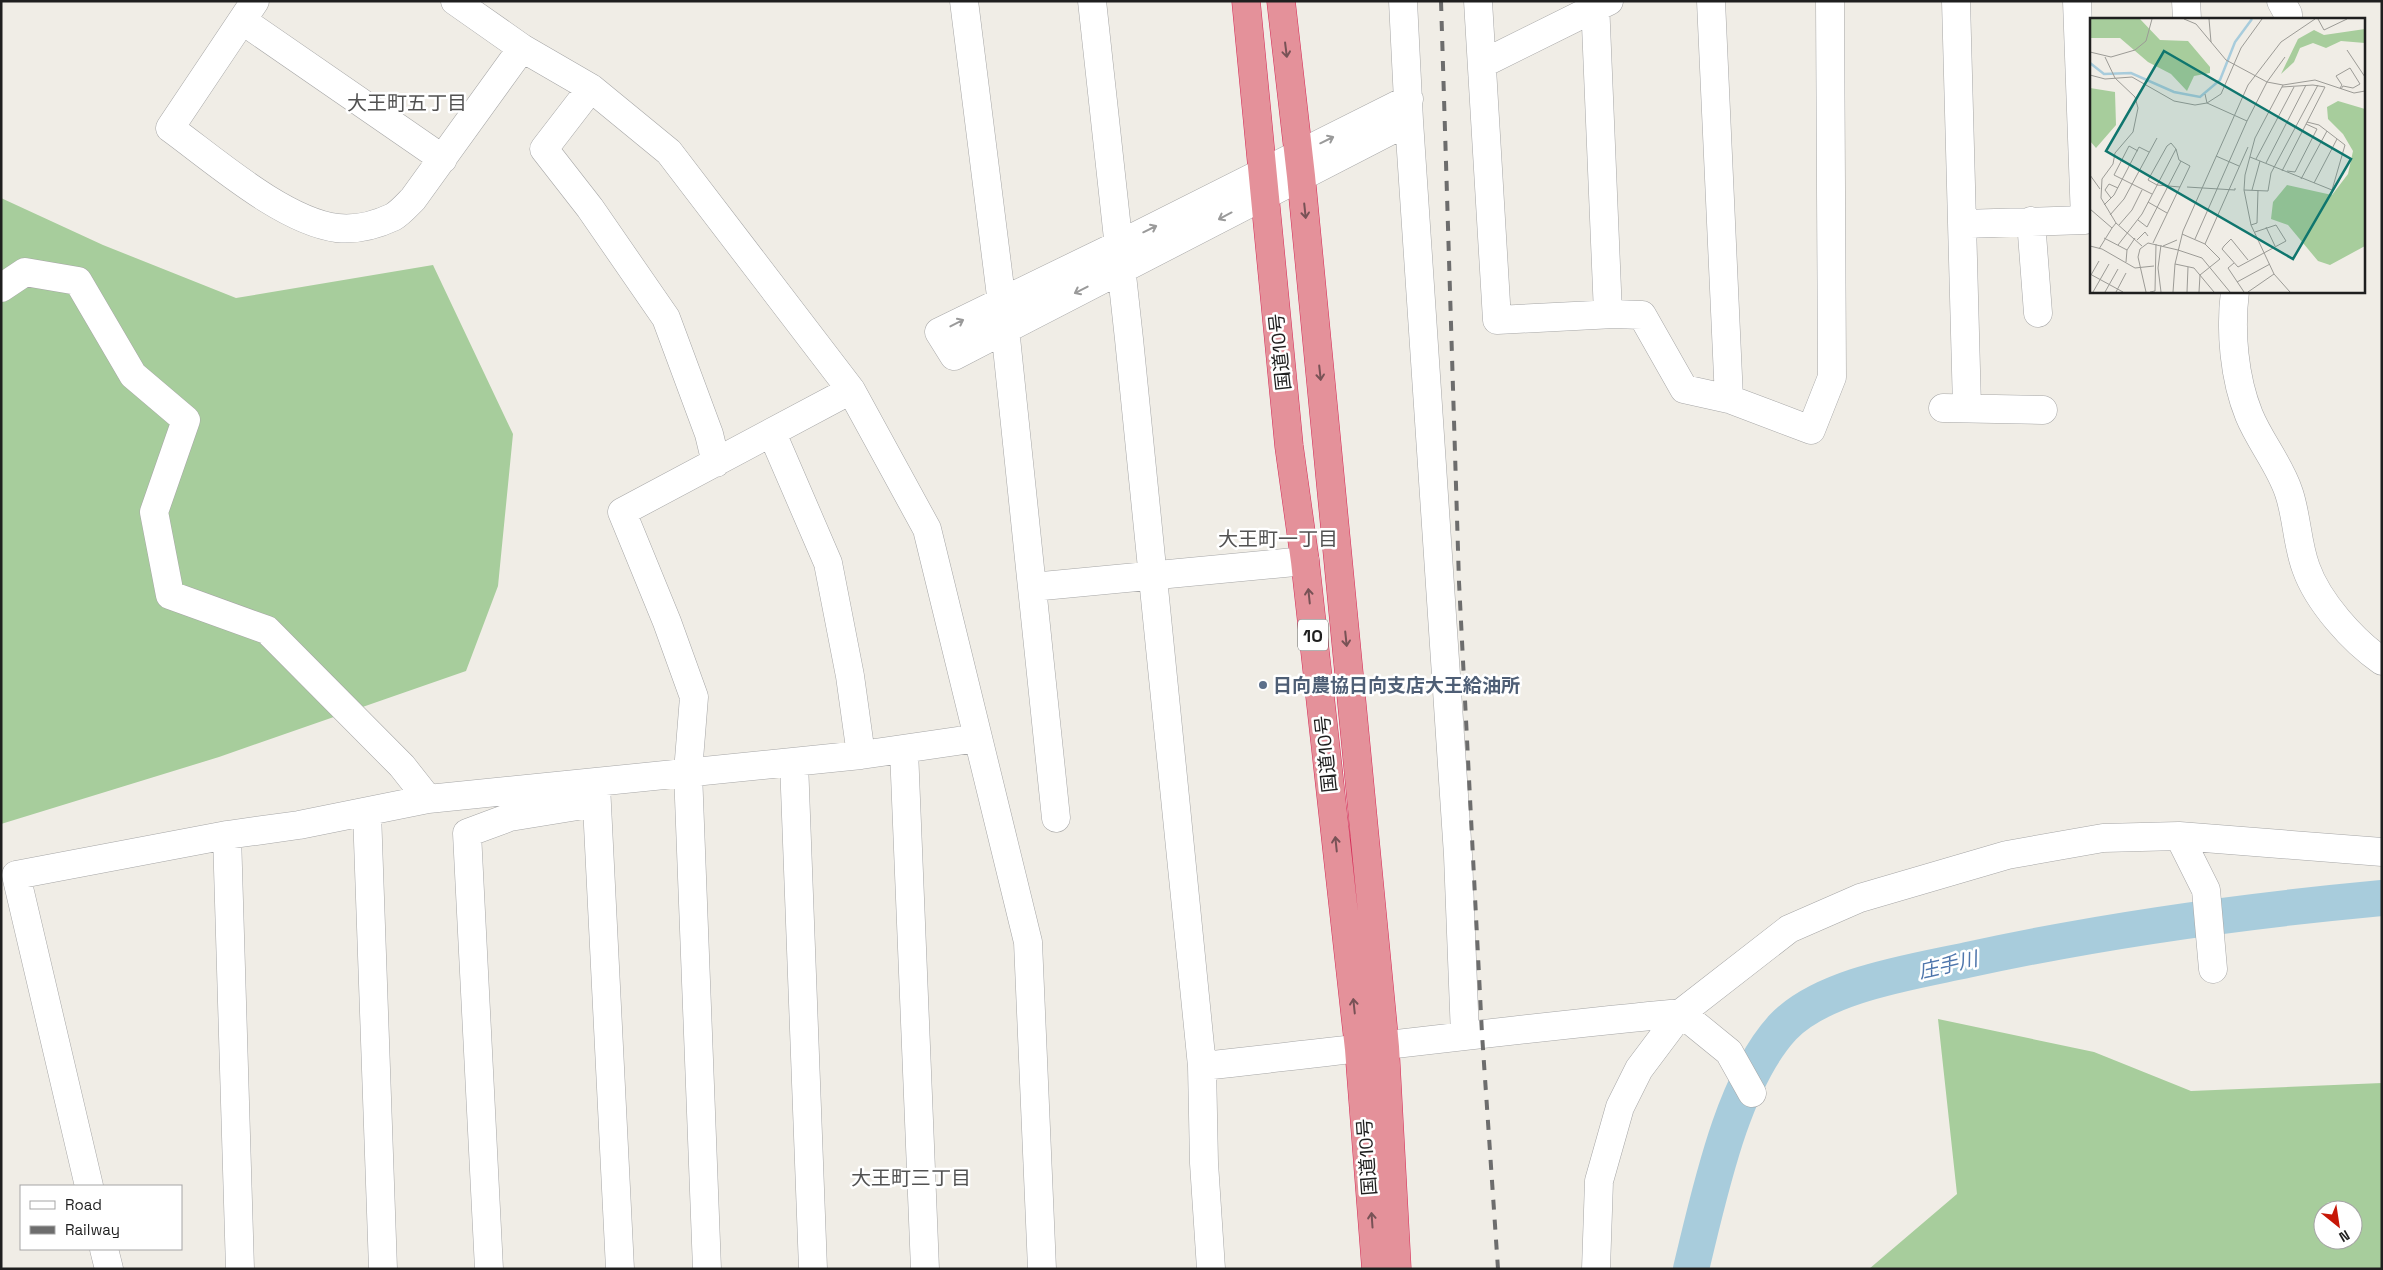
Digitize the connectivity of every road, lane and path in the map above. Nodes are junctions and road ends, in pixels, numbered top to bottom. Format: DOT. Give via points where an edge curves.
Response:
graph roads {
  1 [pos="455,1"];
  2 [pos="964,1"];
  3 [pos="1092,1"];
  4 [pos="1246,1"];
  5 [pos="1281,1"];
  6 [pos="1403,1"];
  7 [pos="1478,1"];
  8 [pos="1711,1"];
  9 [pos="1830,1"];
  10 [pos="1956,1"];
  11 [pos="2077,1"];
  12 [pos="2186,1"];
  13 [pos="2281,1"];
  14 [pos="1600,4"];
  15 [pos="249,11"];
  16 [pos="2187,18"];
  17 [pos="2288,18"];
  18 [pos="522,48"];
  19 [pos="1482,64"];
  20 [pos="591,88"];
  21 [pos="1409,110"];
  22 [pos="442,159"];
  23 [pos="1300,165"];
  24 [pos="2088,178"];
  25 [pos="1264,184"];
  26 [pos="2031,222"];
  27 [pos="1963,224"];
  28 [pos="1120,258"];
  29 [pos="1,288"];
  30 [pos="2235,292"];
  31 [pos="1002,300"];
  32 [pos="2038,313"];
  33 [pos="1608,314"];
  34 [pos="1005,328"];
  35 [pos="851,390"];
  36 [pos="1729,399"];
  37 [pos="2043,410"];
  38 [pos="772,433"];
  39 [pos="716,463"];
  40 [pos="1305,561"];
  41 [pos="1152,575"];
  42 [pos="1032,587"];
  43 [pos="2382,661"];
  44 [pos="978,738"];
  45 [pos="904,750"];
  46 [pos="861,755"];
  47 [pos="794,762"];
  48 [pos="688,772"];
  49 [pos="596,792"];
  50 [pos="428,799"];
  51 [pos="367,812"];
  52 [pos="1056,818"];
  53 [pos="227,835"];
  54 [pos="2179,836"];
  55 [pos="2382,852"];
  56 [pos="2213,968"];
  57 [pos="1681,1013"];
  58 [pos="1465,1036"];
  59 [pos="1385,1047"];
  60 [pos="1358,1049"];
  61 [pos="1202,1066"];
  62 [pos="1752,1093"];
  63 [pos="89,1185"];
  64 [pos="104,1250"];
  65 [pos="109,1269"];
  66 [pos="240,1269"];
  67 [pos="383,1269"];
  68 [pos="489,1269"];
  69 [pos="620,1269"];
  70 [pos="706,1269"];
  71 [pos="813,1269"];
  72 [pos="925,1269"];
  73 [pos="1042,1269"];
  74 [pos="1211,1269"];
  75 [pos="1376,1269"];
  76 [pos="1397,1269"];
  77 [pos="1596,1269"];
  1 -- 18 [label="street"];
  2 -- 31 [label="street"];
  3 -- 28 [label="street"];
  4 -- 25 [label="highway, 国道10号 / 10"];
  5 -- 23 [label="highway, 国道10号 / 10, one-way"];
  6 -- 21 [label="street"];
  7 -- 19 [label="street"];
  8 -- 36 [label="street"];
  9 -- 36 [label="street" via="1832,377 1811,430"];
  10 -- 27 [label="street"];
  11 -- 24 [label="street"];
  12 -- 16 [label="street"];
  13 -- 17 [label="street"];
  14 -- 19 [label="street"];
  14 -- 33 [label="street"];
  15 -- 22 [label="street"];
  15 -- 22 [label="street" via="170,128 271,202 309,221 337,228 355,228 394,216 413,199"];
  18 -- 20 [label="street"];
  18 -- 22 [label="street"];
  19 -- 33 [label="street" via="1497,320"];
  20 -- 35 [label="street" via="669,152"];
  20 -- 39 [label="street" via="544,149 590,208 666,318 709,434"];
  21 -- 23 [label="street"];
  21 -- 58 [label="street" via="1458,855"];
  23 -- 25 [label="street"];
  23 -- 59 [label="highway, 国道10号 / 10, one-way"];
  24 -- 26 [label="street" via="2085,220"];
  25 -- 28 [label="street"];
  25 -- 40 [label="highway, 国道10号 / 10" via="1289,446"];
  26 -- 27 [label="street"];
  26 -- 32 [label="street"];
  27 -- 37 [label="street" via="1955,408"];
  28 -- 31 [label="street"];
  28 -- 34 [label="street, one-way"];
  28 -- 41 [label="street"];
  29 -- 50 [label="street" via="26,272 78,281 132,375 186,420 154,512 170,595 267,630 402,766"];
  30 -- 43 [label="street" via="2233,325 2237,375 2249,416 2272,455 2289,494 2306,568 2315,588 2360,646"];
  31 -- 34 [label="street"];
  34 -- 31 [label="street, one-way" via="954,356 939,332"];
  33 -- 36 [label="street" via="1642,315 1684,389"];
  34 -- 42 [label="street"];
  35 -- 38 [label="street"];
  35 -- 44 [label="street" via="927,529"];
  38 -- 39 [label="street"];
  38 -- 46 [label="street" via="828,562"];
  39 -- 48 [label="street" via="622,512 694,697"];
  40 -- 41 [label="street"];
  60 -- 40 [label="highway, 国道10号 / 10, one-way"];
  41 -- 42 [label="street"];
  41 -- 61 [label="street"];
  42 -- 52 [label="street"];
  44 -- 45 [label="street"];
  44 -- 73 [label="street" via="1028,942"];
  45 -- 46 [label="street"];
  45 -- 72 [label="street"];
  46 -- 47 [label="street"];
  47 -- 48 [label="street"];
  47 -- 71 [label="street"];
  48 -- 49 [label="street"];
  48 -- 70 [label="street"];
  49 -- 50 [label="street"];
  49 -- 68 [label="street" via="467,832"];
  49 -- 69 [label="street"];
  50 -- 51 [label="street"];
  51 -- 53 [label="street"];
  51 -- 67 [label="street"];
  53 -- 63 [label="street" via="16,875"];
  53 -- 66 [label="street"];
  54 -- 55 [label="street"];
  54 -- 56 [label="street" via="2206,890"];
  54 -- 57 [label="street" via="2103,838 2007,855 1860,898 1789,929"];
  57 -- 58 [label="street"];
  57 -- 62 [label="street" via="1728,1052"];
  57 -- 77 [label="street" via="1639,1070 1620,1107 1599,1181"];
  58 -- 59 [label="street"];
  59 -- 60 [label="street"];
  59 -- 76 [label="highway, 国道10号 / 10"];
  60 -- 61 [label="street"];
  75 -- 60 [label="highway, 国道10号 / 10, one-way"];
  61 -- 74 [label="street"];
  64 -- 65 [label="street"];
}
